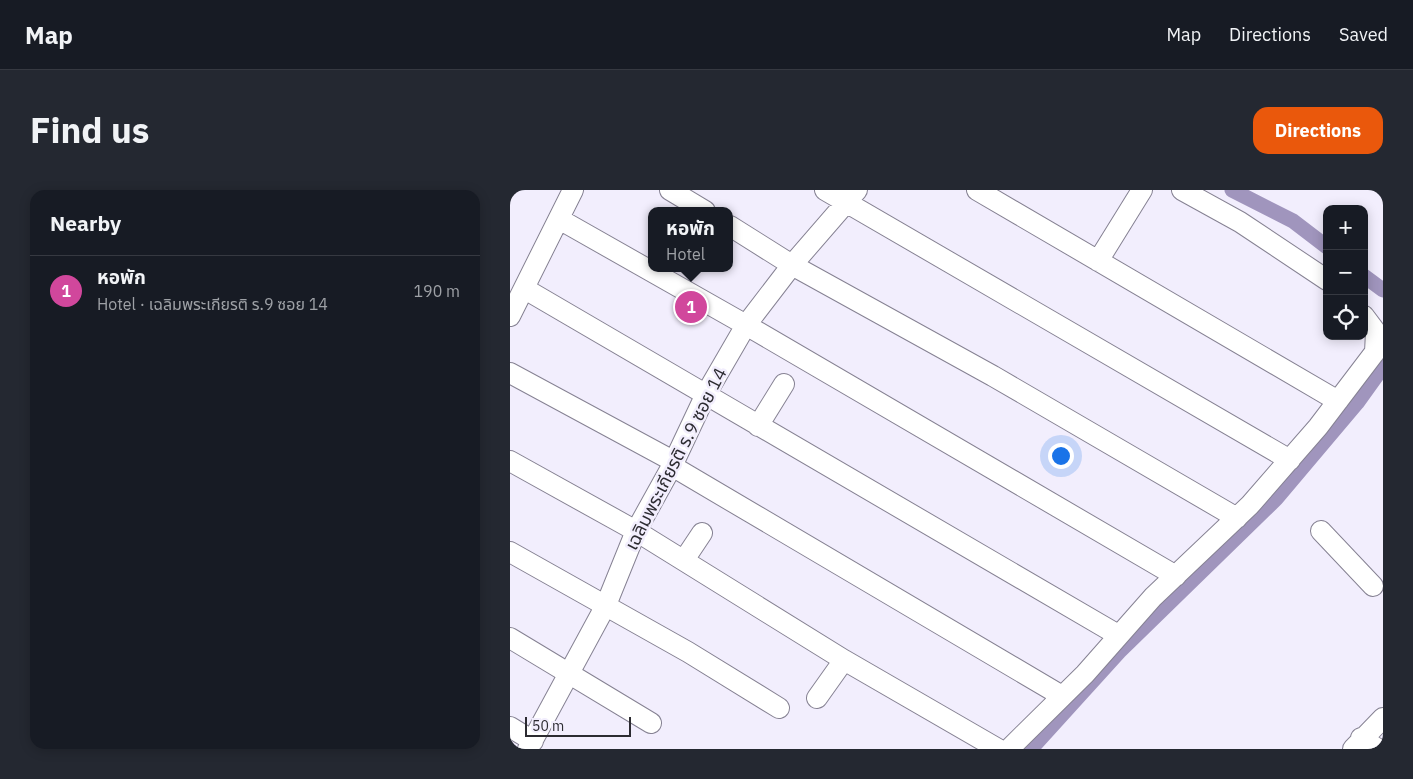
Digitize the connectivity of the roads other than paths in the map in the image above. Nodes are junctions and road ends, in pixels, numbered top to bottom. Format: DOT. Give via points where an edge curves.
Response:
graph roads {
  1 [pos="573,190"];
  2 [pos="670,190"];
  3 [pos="825,190"];
  4 [pos="977,190"];
  5 [pos="1142,190"];
  6 [pos="1182,190"];
  7 [pos="852,196"];
  8 [pos="698,207"];
  9 [pos="559,219"];
  10 [pos="733,228"];
  11 [pos="1098,261"];
  12 [pos="792,265"];
  13 [pos="648,269"];
  14 [pos="652,272"];
  15 [pos="1323,277"];
  16 [pos="525,289"];
  17 [pos="510,316"];
  18 [pos="1368,321"];
  19 [pos="746,325"];
  20 [pos="510,373"];
  21 [pos="784,384"];
  22 [pos="706,394"];
  23 [pos="1338,401"];
  24 [pos="758,426"];
  25 [pos="1290,460"];
  26 [pos="510,461"];
  27 [pos="672,463"];
  28 [pos="1236,518"];
  29 [pos="636,531"];
  30 [pos="1321,531"];
  31 [pos="702,533"];
  32 [pos="510,552"];
  33 [pos="684,560"];
  34 [pos="1176,576"];
  35 [pos="1374,589"];
  36 [pos="606,605"];
  37 [pos="1118,635"];
  38 [pos="510,638"];
  39 [pos="844,660"];
  40 [pos="570,674"];
  41 [pos="1062,696"];
  42 [pos="817,698"];
  43 [pos="779,708"];
  44 [pos="1383,718"];
  45 [pos="651,723"];
  46 [pos="510,727"];
  47 [pos="1357,744"];
  48 [pos="531,746"];
  49 [pos="998,749"];
  50 [pos="1010,749"];
  51 [pos="1378,749"];
  1 -- 9 [label="street"];
  2 -- 8 [label="street"];
  3 -- 7 [label="street"];
  4 -- 11 [label="street"];
  5 -- 11 [label="street"];
  6 -- 15 [label="street" via="1240,222"];
  7 -- 12 [label="street, เฉลิมพระเกียรติ ร.9 ซอย 14"];
  7 -- 25 [label="street"];
  9 -- 13 [label="street"];
  9 -- 16 [label="street"];
  10 -- 12 [label="street"];
  11 -- 23 [label="street"];
  12 -- 19 [label="street, เฉลิมพระเกียรติ ร.9 ซอย 14"];
  12 -- 28 [label="street" via="993,376"];
  14 -- 19 [label="street"];
  16 -- 17 [label="street"];
  16 -- 22 [label="street"];
  18 -- 23 [label="street" via="1376,332 1378,343 1375,352"];
  19 -- 22 [label="street, เฉลิมพระเกียรติ ร.9 ซอย 14"];
  19 -- 34 [label="street"];
  20 -- 27 [label="street"];
  21 -- 24 [label="street"];
  22 -- 24 [label="street"];
  22 -- 27 [label="street, เฉลิมพระเกียรติ ร.9 ซอย 14"];
  23 -- 25 [label="street"];
  24 -- 37 [label="street"];
  25 -- 28 [label="street"];
  26 -- 29 [label="street"];
  27 -- 29 [label="street, เฉลิมพระเกียรติ ร.9 ซอย 14"];
  27 -- 41 [label="street"];
  28 -- 34 [label="street"];
  29 -- 33 [label="street"];
  29 -- 36 [label="street, เฉลิมพระเกียรติ ร.9 ซอย 14"];
  30 -- 35 [label="street"];
  31 -- 33 [label="street"];
  32 -- 36 [label="street"];
  33 -- 39 [label="street"];
  34 -- 37 [label="street"];
  36 -- 40 [label="street, เฉลิมพระเกียรติ ร.9 ซอย 14"];
  36 -- 43 [label="street"];
  37 -- 41 [label="street"];
  38 -- 40 [label="street"];
  39 -- 42 [label="street"];
  39 -- 49 [label="street"];
  40 -- 45 [label="street"];
  40 -- 48 [label="street, เฉลิมพระเกียรติ ร.9 ซอย 14"];
  41 -- 50 [label="street"];
  44 -- 47 [label="street"];
  46 -- 48 [label="street"];
  47 -- 51 [label="street"];
}
